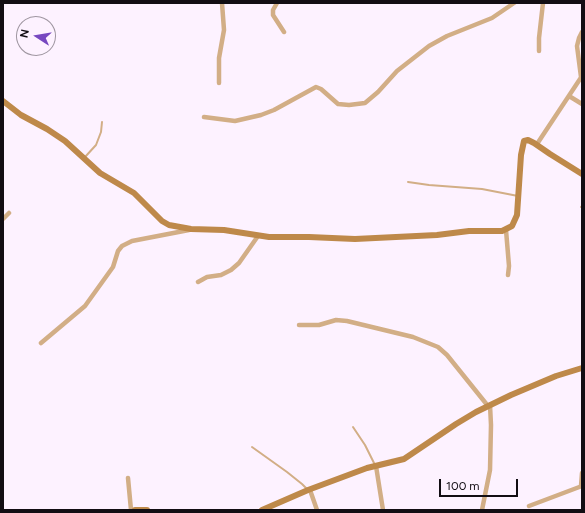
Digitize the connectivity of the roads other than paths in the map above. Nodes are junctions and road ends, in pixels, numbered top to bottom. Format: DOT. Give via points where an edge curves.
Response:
graph roads {
  1 [pos="222,3"];
  2 [pos="276,3"];
  3 [pos="514,3"];
  4 [pos="543,3"];
  5 [pos="284,32"];
  6 [pos="582,32"];
  7 [pos="539,52"];
  8 [pos="582,76"];
  9 [pos="219,83"];
  10 [pos="569,96"];
  11 [pos="3,101"];
  12 [pos="582,104"];
  13 [pos="204,117"];
  14 [pos="102,122"];
  15 [pos="537,144"];
  16 [pos="85,158"];
  17 [pos="582,174"];
  18 [pos="408,182"];
  19 [pos="519,197"];
  20 [pos="9,213"];
  21 [pos="3,219"];
  22 [pos="190,230"];
  23 [pos="506,230"];
  24 [pos="258,236"];
  25 [pos="508,275"];
  26 [pos="198,282"];
  27 [pos="299,325"];
  28 [pos="41,343"];
  29 [pos="582,368"];
  30 [pos="489,405"];
  31 [pos="353,427"];
  32 [pos="252,447"];
  33 [pos="376,466"];
  34 [pos="582,473"];
  35 [pos="128,478"];
  36 [pos="582,486"];
  37 [pos="309,490"];
  38 [pos="530,506"];
  39 [pos="131,510"];
  40 [pos="135,510"];
  41 [pos="147,510"];
  42 [pos="262,510"];
  43 [pos="317,510"];
  44 [pos="383,510"];
  45 [pos="482,510"];
  1 -- 9 [label="street" via="224,30 219,58"];
  2 -- 5 [label="street" via="273,15"];
  3 -- 13 [label="street" via="492,18 429,46 397,71 376,95 362,104 338,104 316,87 261,115 235,121"];
  4 -- 7 [label="street"];
  6 -- 8 [label="street" via="577,46"];
  8 -- 10 [label="street"];
  10 -- 12 [label="street"];
  10 -- 15 [label="street"];
  11 -- 16 [label="street" via="21,115 57,135"];
  14 -- 16 [label="lane" via="96,145"];
  15 -- 17 [label="street"];
  15 -- 19 [label="street" via="527,140 523,144"];
  16 -- 22 [label="street" via="100,173 137,196 162,222"];
  18 -- 19 [label="lane" via="478,188"];
  19 -- 23 [label="street" via="516,218 512,226"];
  20 -- 21 [label="street"];
  22 -- 24 [label="street" via="224,230"];
  22 -- 28 [label="street" via="132,241 122,246 112,267 85,306"];
  23 -- 24 [label="street" via="355,239"];
  23 -- 25 [label="street"];
  24 -- 26 [label="street" via="232,270"];
  27 -- 30 [label="street" via="319,325 347,320 413,337 438,347"];
  29 -- 30 [label="street" via="556,376"];
  30 -- 33 [label="street" via="456,424 409,457"];
  30 -- 45 [label="street" via="490,470"];
  31 -- 33 [label="lane"];
  32 -- 37 [label="lane"];
  33 -- 37 [label="street"];
  33 -- 44 [label="street"];
  34 -- 36 [label="street"];
  35 -- 39 [label="street"];
  36 -- 38 [label="street"];
  37 -- 42 [label="street"];
  37 -- 43 [label="street"];
  40 -- 41 [label="street"];
}
